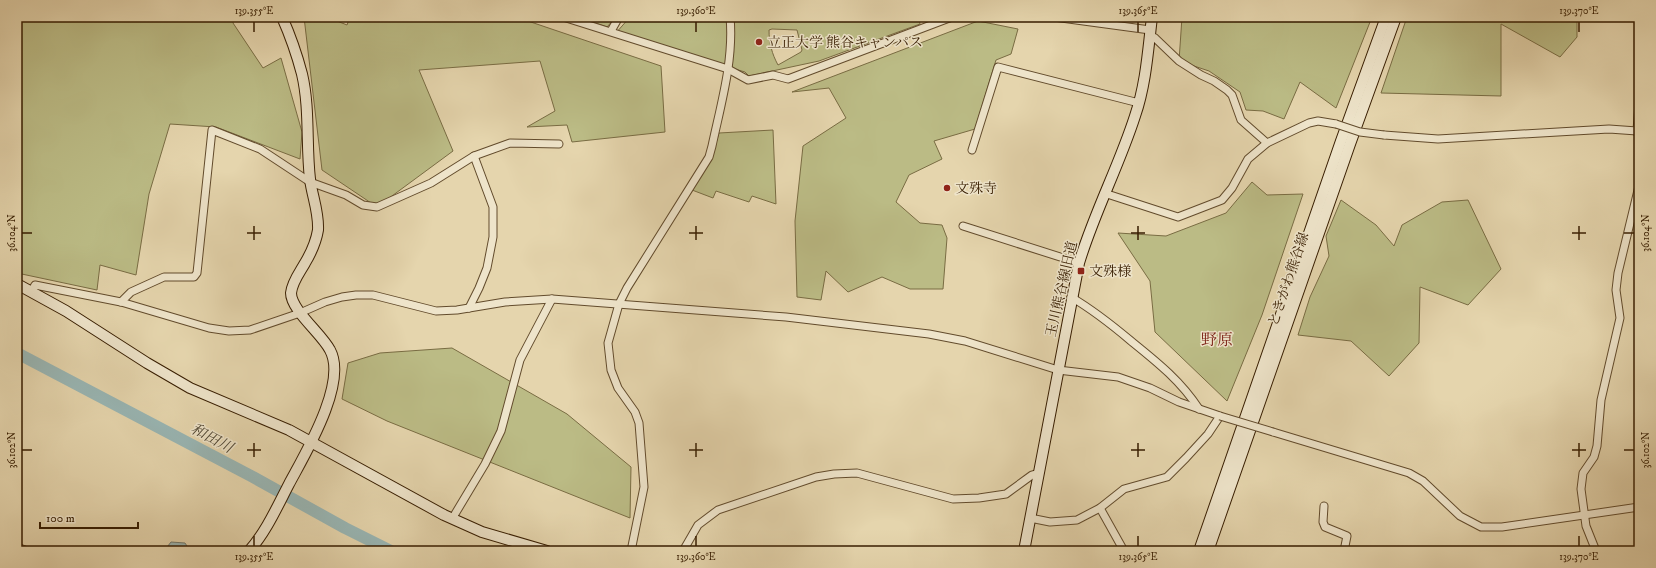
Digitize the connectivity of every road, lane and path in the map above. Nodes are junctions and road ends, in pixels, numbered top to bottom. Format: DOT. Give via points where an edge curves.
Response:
graph roads {
  1 [pos="282,17"];
  2 [pos="563,17"];
  3 [pos="619,17"];
  4 [pos="730,17"];
  5 [pos="952,17"];
  6 [pos="1054,17"];
  7 [pos="1152,17"];
  8 [pos="1386,17"];
  9 [pos="1396,17"];
  10 [pos="611,31"];
  11 [pos="1150,33"];
  12 [pos="728,69"];
  13 [pos="1639,102"];
  14 [pos="1139,103"];
  15 [pos="1638,134"];
  16 [pos="1267,143"];
  17 [pos="559,144"];
  18 [pos="972,150"];
  19 [pos="474,156"];
  20 [pos="310,182"];
  21 [pos="1639,186"];
  22 [pos="1104,193"];
  23 [pos="963,226"];
  24 [pos="1079,263"];
  25 [pos="17,284"];
  26 [pos="31,292"];
  27 [pos="1071,297"];
  28 [pos="552,299"];
  29 [pos="121,302"];
  30 [pos="619,304"];
  31 [pos="469,308"];
  32 [pos="300,313"];
  33 [pos="1058,370"];
  34 [pos="1199,409"];
  35 [pos="1220,416"];
  36 [pos="311,442"];
  37 [pos="1039,473"];
  38 [pos="1324,506"];
  39 [pos="1639,507"];
  40 [pos="1100,508"];
  41 [pos="1585,515"];
  42 [pos="1030,518"];
  43 [pos="452,519"];
  44 [pos="17,547"];
  45 [pos="27,551"];
  46 [pos="249,551"];
  47 [pos="547,551"];
  48 [pos="631,551"];
  49 [pos="683,551"];
  50 [pos="1024,551"];
  51 [pos="1124,551"];
  52 [pos="1199,551"];
  53 [pos="1208,551"];
  54 [pos="1344,551"];
  55 [pos="1596,551"];
  1 -- 20 [label="street" via="302,75"];
  2 -- 10 [label="street"];
  3 -- 10 [label="street"];
  4 -- 12 [label="street" via="732,31"];
  5 -- 12 [label="street" via="788,79 773,75 748,80"];
  6 -- 11 [label="street"];
  7 -- 11 [label="street, 玉川熊谷線旧道"];
  8 -- 52 [label="street, ときがわ熊谷線"];
  9 -- 53 [label="street, ときがわ熊谷線"];
  10 -- 12 [label="street"];
  11 -- 14 [label="street, 玉川熊谷線旧道"];
  11 -- 16 [label="street" via="1179,61 1227,90 1232,95 1241,120"];
  12 -- 30 [label="street" via="709,157"];
  13 -- 15 [label="street"];
  14 -- 18 [label="street" via="998,67"];
  14 -- 22 [label="street, 玉川熊谷線旧道"];
  15 -- 16 [label="street, bridge" via="1609,129 1438,139 1360,132 1336,124 1318,122 1309,123"];
  16 -- 22 [label="street" via="1248,159 1232,188 1222,200 1178,218"];
  17 -- 19 [label="street" via="510,143"];
  19 -- 20 [label="street" via="431,183 377,207 363,205 346,195"];
  19 -- 31 [label="street" via="493,207 493,237 487,268"];
  20 -- 29 [label="street" via="260,149 212,130 197,273 194,277 164,277 132,292"];
  20 -- 32 [label="street" via="318,214 318,228 312,250 292,286 292,298"];
  21 -- 41 [label="street" via="1618,273 1616,290 1620,318 1601,400 1598,446 1583,473"];
  22 -- 24 [label="street, 玉川熊谷線旧道"];
  23 -- 24 [label="street"];
  24 -- 27 [label="street, 玉川熊谷線旧道"];
  25 -- 26 [label="street"];
  26 -- 29 [label="street" via="35,285"];
  26 -- 36 [label="street" via="190,388 268,420"];
  27 -- 33 [label="street, 玉川熊谷線旧道"];
  27 -- 34 [label="street" via="1105,319 1164,367 1188,392"];
  28 -- 30 [label="street"];
  28 -- 31 [label="street" via="505,302"];
  28 -- 43 [label="street" via="520,360 501,431 485,464"];
  29 -- 32 [label="street" via="209,328 229,331 250,330"];
  30 -- 33 [label="street" via="786,317 929,334 965,341"];
  30 -- 48 [label="street" via="609,338 608,352 618,388 635,412 639,423 644,488"];
  31 -- 32 [label="street" via="436,311 373,295 356,294 325,302"];
  32 -- 36 [label="street" via="330,350 334,363 330,396"];
  33 -- 34 [label="street" via="1118,377"];
  33 -- 37 [label="street, 玉川熊谷線旧道"];
  34 -- 35 [label="street"];
  35 -- 40 [label="street" via="1203,439 1167,477 1124,489"];
  35 -- 41 [label="street, bridge" via="1409,473 1423,481 1460,516 1481,527 1502,527"];
  36 -- 43 [label="street"];
  36 -- 46 [label="street" via="264,531"];
  37 -- 42 [label="street, 玉川熊谷線旧道"];
  37 -- 49 [label="street" via="1032,475 1006,494 959,499 857,473 816,477 718,510 698,526"];
  38 -- 54 [label="street" via="1325,527 1347,536"];
  39 -- 41 [label="street"];
  40 -- 42 [label="street" via="1077,520 1050,522"];
  40 -- 51 [label="street"];
  41 -- 55 [label="street" via="1586,526"];
  42 -- 50 [label="street, 玉川熊谷線旧道"];
  43 -- 47 [label="street" via="489,534"];
  44 -- 45 [label="street"];
}
